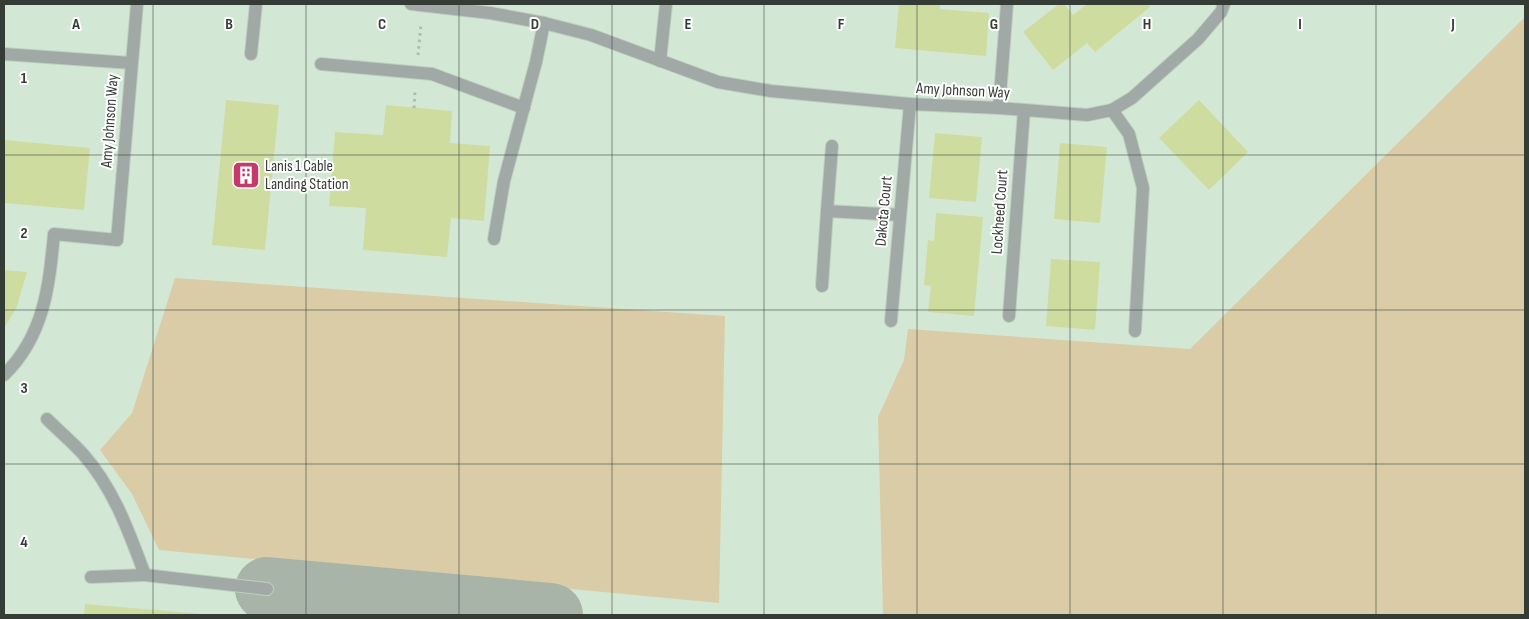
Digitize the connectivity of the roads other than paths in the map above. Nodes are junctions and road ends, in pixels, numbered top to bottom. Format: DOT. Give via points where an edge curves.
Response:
graph roads {
  1 [pos="137,4"];
  2 [pos="256,4"];
  3 [pos="411,4"];
  4 [pos="666,4"];
  5 [pos="1007,4"];
  6 [pos="1224,4"];
  7 [pos="544,22"];
  8 [pos="4,54"];
  9 [pos="250,54"];
  10 [pos="660,60"];
  11 [pos="131,63"];
  12 [pos="322,64"];
  13 [pos="910,104"];
  14 [pos="524,108"];
  15 [pos="999,108"];
  16 [pos="1024,110"];
  17 [pos="1112,110"];
  18 [pos="832,146"];
  19 [pos="827,212"];
  20 [pos="900,215"];
  21 [pos="494,239"];
  22 [pos="822,286"];
  23 [pos="1009,316"];
  24 [pos="891,321"];
  25 [pos="1134,331"];
  26 [pos="4,375"];
  27 [pos="47,419"];
  28 [pos="145,575"];
  29 [pos="91,577"];
  30 [pos="267,589"];
  1 -- 11 [label="street, Amy Johnson Way"];
  2 -- 9 [label="street"];
  3 -- 7 [label="street, Amy Johnson Way"];
  4 -- 10 [label="street"];
  5 -- 15 [label="street"];
  6 -- 17 [label="street, Amy Johnson Way" via="1198,39 1132,98"];
  7 -- 10 [label="street, Amy Johnson Way"];
  7 -- 14 [label="street"];
  8 -- 11 [label="street"];
  10 -- 13 [label="street, Amy Johnson Way" via="718,82 771,91"];
  11 -- 26 [label="street, Amy Johnson Way" via="117,240 54,234 44,309 34,336"];
  12 -- 14 [label="street" via="432,74"];
  13 -- 15 [label="street, Amy Johnson Way"];
  13 -- 20 [label="street, Dakota Court"];
  14 -- 21 [label="street" via="504,180"];
  15 -- 16 [label="street, Amy Johnson Way"];
  16 -- 17 [label="street, Amy Johnson Way" via="1087,115"];
  16 -- 23 [label="street, Lockheed Court"];
  17 -- 25 [label="street" via="1129,134 1143,188"];
  18 -- 19 [label="street"];
  19 -- 20 [label="street"];
  19 -- 22 [label="street"];
  20 -- 24 [label="street, Dakota Court"];
  27 -- 28 [label="street" via="83,455 107,486 123,517"];
  28 -- 29 [label="street"];
  28 -- 30 [label="street"];
}
